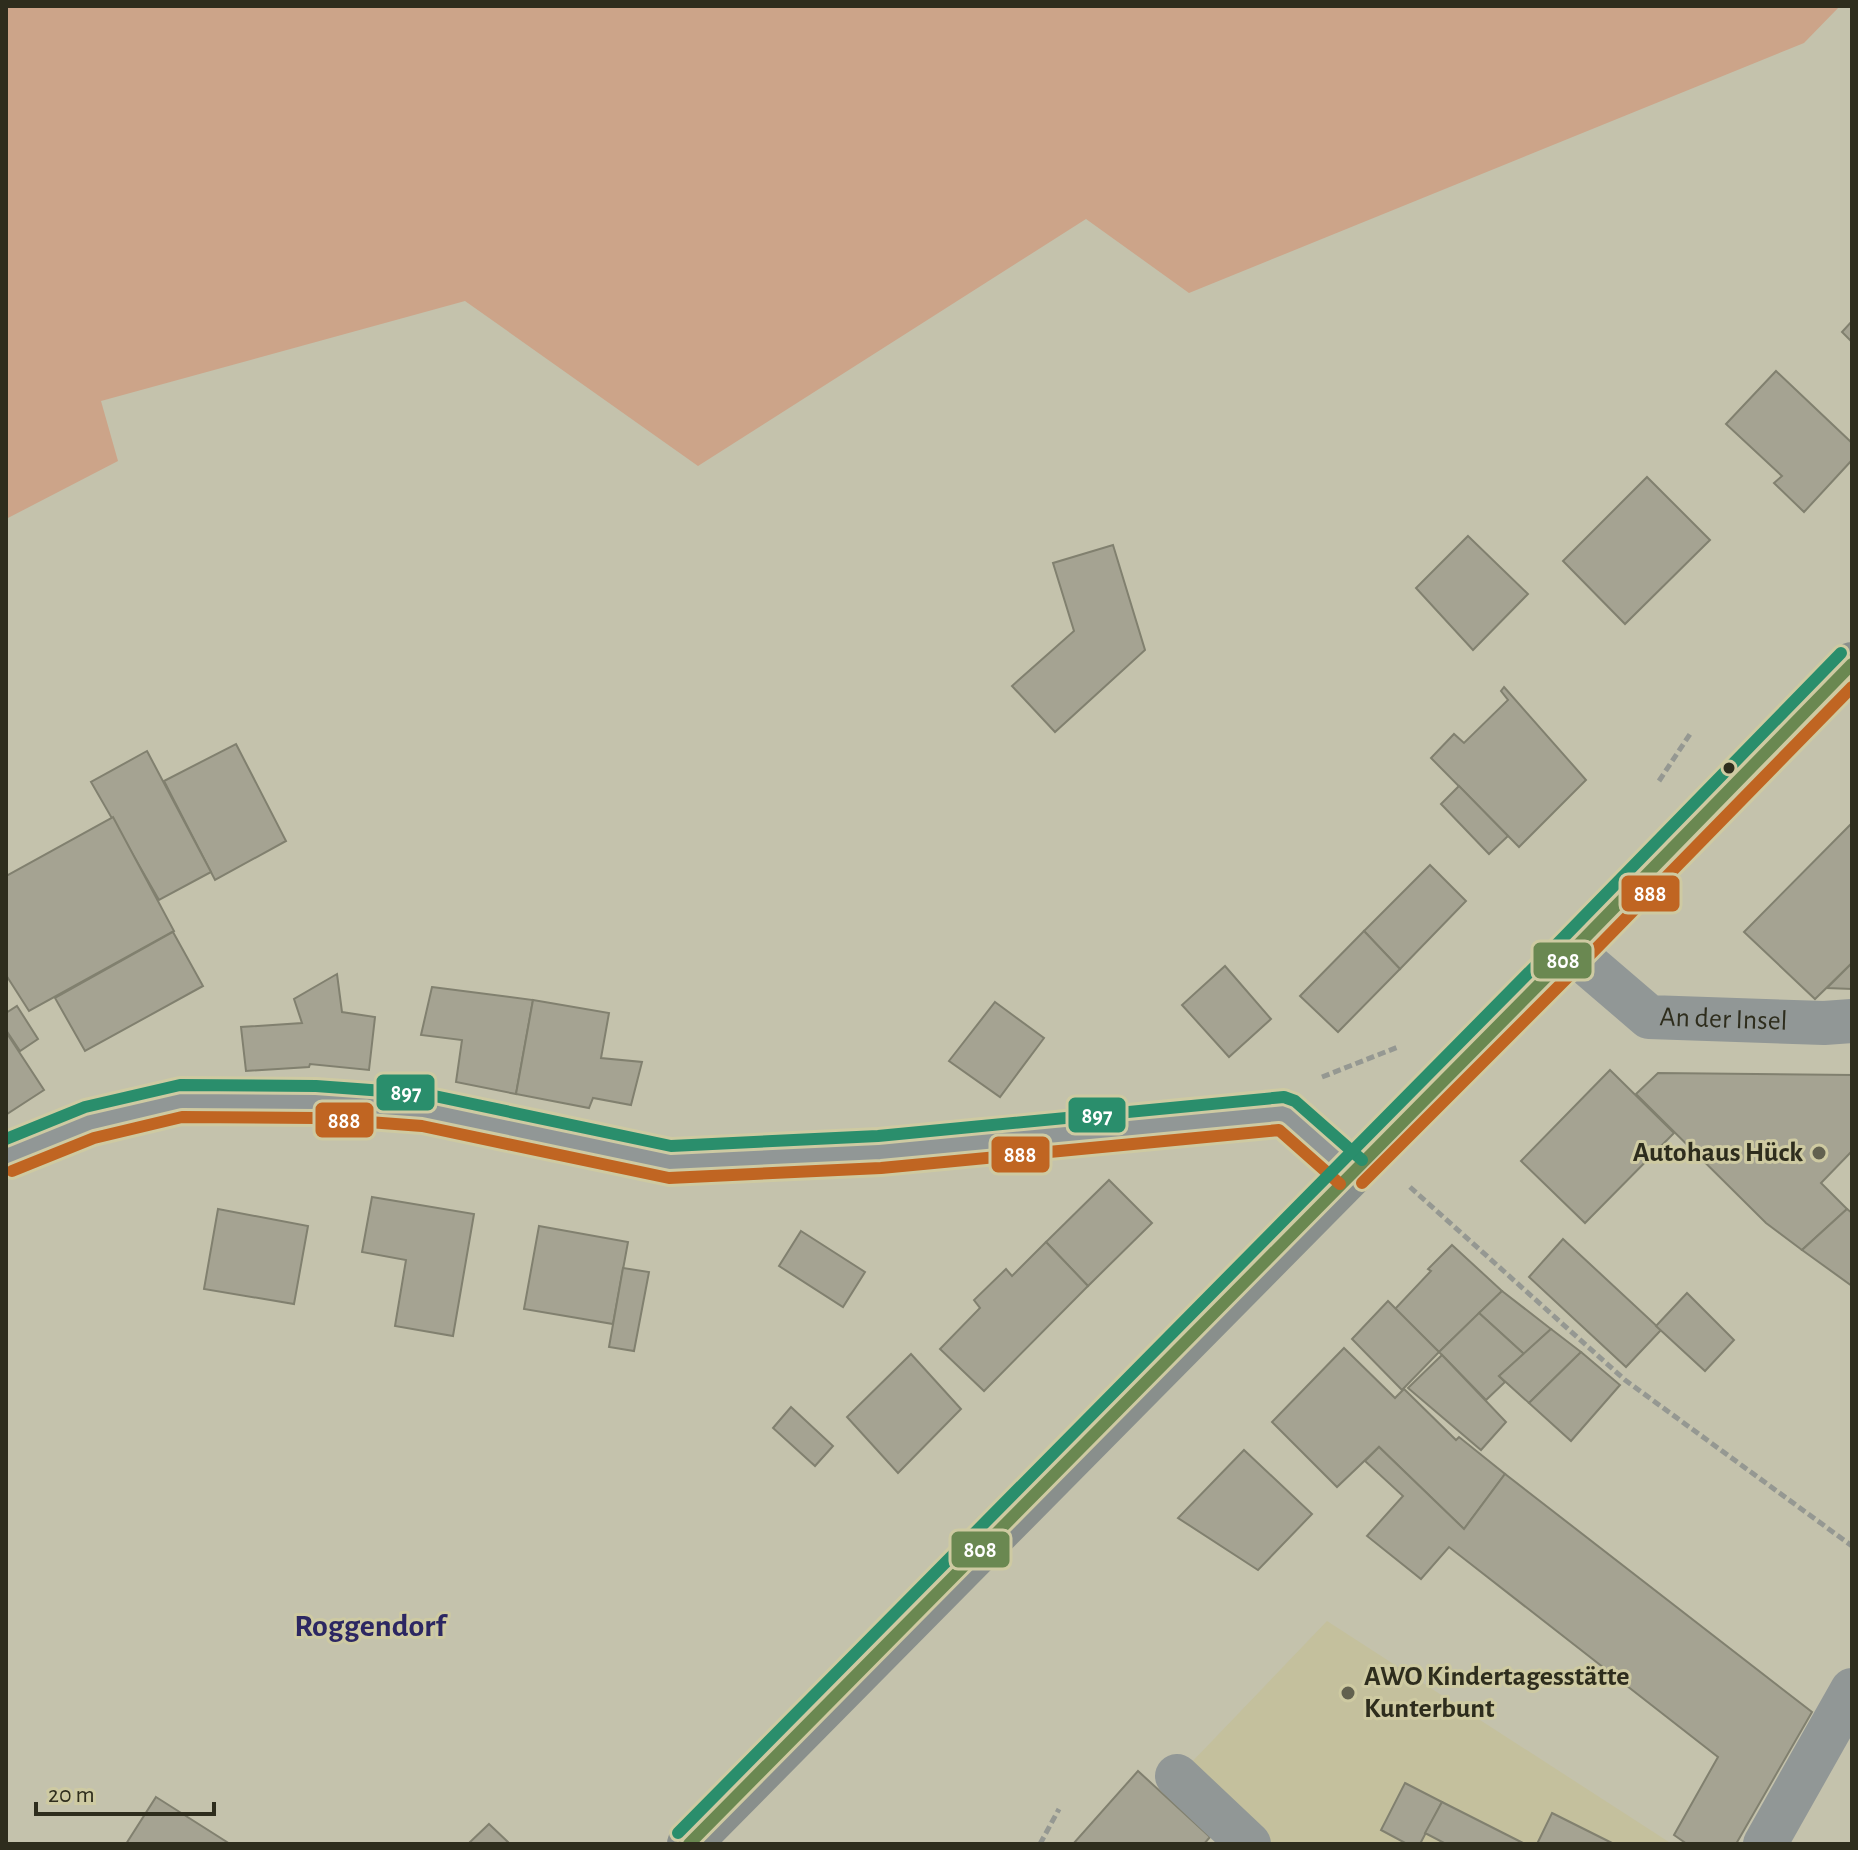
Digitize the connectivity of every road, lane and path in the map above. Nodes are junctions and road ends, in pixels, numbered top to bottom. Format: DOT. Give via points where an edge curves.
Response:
graph roads {
  1 [pos="1852,664"];
  2 [pos="1572,951"];
  3 [pos="1852,1021"];
  4 [pos="6,1156"];
  5 [pos="1351,1172"];
  6 [pos="1407,1184"];
  7 [pos="1852,1546"];
  8 [pos="1852,1690"];
  9 [pos="1177,1776"];
  10 [pos="1059,1809"];
  11 [pos="689,1844"];
  12 [pos="1040,1844"];
  13 [pos="1249,1844"];
  14 [pos="1765,1844"];
  1 -- 2 [label="main road"];
  2 -- 3 [label="street, An der Insel" via="1649,1017"];
  2 -- 5 [label="main road"];
  4 -- 5 [label="street" via="89,1123 180,1101 316,1102 424,1110 670,1162 879,1152 1284,1113"];
  5 -- 11 [label="main road"];
  6 -- 7 [label="path" via="1625,1380"];
  8 -- 14 [label="street"];
  9 -- 13 [label="street"];
  10 -- 12 [label="path"];
}
